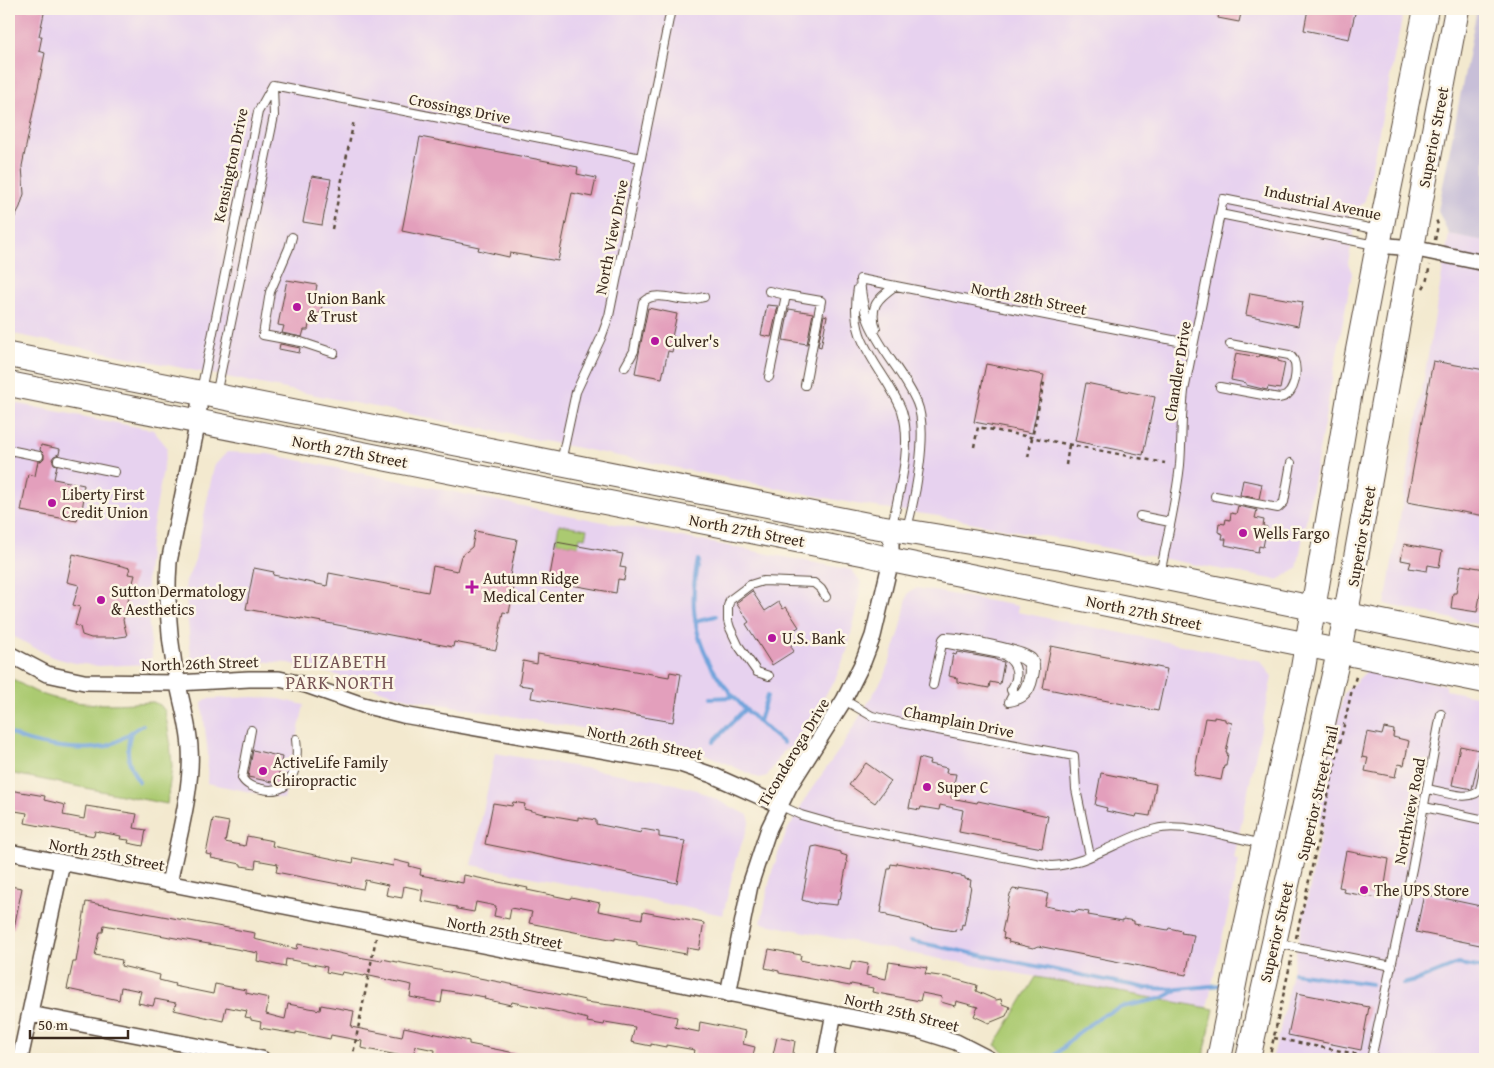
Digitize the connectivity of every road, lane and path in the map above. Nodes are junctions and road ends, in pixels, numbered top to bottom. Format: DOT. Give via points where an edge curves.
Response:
graph roads {
  1 [pos="671,9"];
  2 [pos="1426,9"];
  3 [pos="1457,9"];
  4 [pos="273,85"];
  5 [pos="354,120"];
  6 [pos="641,158"];
  7 [pos="1223,199"];
  8 [pos="1220,214"];
  9 [pos="332,229"];
  10 [pos="292,237"];
  11 [pos="1379,238"];
  12 [pos="1412,248"];
  13 [pos="1485,262"];
  14 [pos="860,279"];
  15 [pos="895,286"];
  16 [pos="770,291"];
  17 [pos="786,294"];
  18 [pos="704,298"];
  19 [pos="878,338"];
  20 [pos="1193,344"];
  21 [pos="1230,344"];
  22 [pos="334,353"];
  23 [pos="9,355"];
  24 [pos="626,367"];
  25 [pos="769,377"];
  26 [pos="1044,382"];
  27 [pos="9,384"];
  28 [pos="805,385"];
  29 [pos="1220,387"];
  30 [pos="208,394"];
  31 [pos="198,421"];
  32 [pos="1032,437"];
  33 [pos="1069,444"];
  34 [pos="974,447"];
  35 [pos="9,450"];
  36 [pos="39,456"];
  37 [pos="1028,458"];
  38 [pos="58,460"];
  39 [pos="1165,463"];
  40 [pos="1291,463"];
  41 [pos="560,464"];
  42 [pos="1066,465"];
  43 [pos="116,472"];
  44 [pos="1215,496"];
  45 [pos="1140,516"];
  46 [pos="1170,522"];
  47 [pos="899,531"];
  48 [pos="891,560"];
  49 [pos="1160,577"];
  50 [pos="826,597"];
  51 [pos="1314,608"];
  52 [pos="1346,615"];
  53 [pos="942,643"];
  54 [pos="1485,643"];
  55 [pos="1307,646"];
  56 [pos="1339,652"];
  57 [pos="9,654"];
  58 [pos="1002,654"];
  59 [pos="769,676"];
  60 [pos="1356,679"];
  61 [pos="1485,681"];
  62 [pos="177,683"];
  63 [pos="933,685"];
  64 [pos="1011,698"];
  65 [pos="844,700"];
  66 [pos="1441,714"];
  67 [pos="251,730"];
  68 [pos="296,739"];
  69 [pos="1485,757"];
  70 [pos="1427,789"];
  71 [pos="779,805"];
  72 [pos="1424,807"];
  73 [pos="1485,820"];
  74 [pos="1264,844"];
  75 [pos="9,852"];
  76 [pos="1090,856"];
  77 [pos="62,863"];
  78 [pos="169,884"];
  79 [pos="379,925"];
  80 [pos="1284,945"];
  81 [pos="1392,966"];
  82 [pos="728,994"];
  83 [pos="834,1013"];
  84 [pos="30,1014"];
  85 [pos="1274,1038"];
  86 [pos="1361,1055"];
  87 [pos="20,1059"];
  88 [pos="262,1059"];
  89 [pos="352,1059"];
  90 [pos="825,1059"];
  91 [pos="989,1059"];
  92 [pos="1219,1059"];
  93 [pos="1248,1059"];
  94 [pos="1269,1059"];
  95 [pos="1371,1059"];
  1 -- 6 [label="lane, North View Drive"];
  2 -- 11 [label="main road, Superior Street"];
  3 -- 12 [label="main road, Superior Street"];
  4 -- 6 [label="lane, Crossings Drive"];
  4 -- 30 [label="lane, Kensington Drive" via="274,116"];
  4 -- 30 [label="lane, Kensington Drive" via="258,112"];
  5 -- 9 [label="path"];
  6 -- 41 [label="lane, North View Drive" via="609,316 576,392"];
  7 -- 8 [label="lane, Chandler Drive"];
  7 -- 11 [label="lane, Industrial Avenue"];
  8 -- 11 [label="lane, Industrial Avenue"];
  8 -- 20 [label="lane, Chandler Drive"];
  10 -- 22 [label="lane" via="270,292 264,335"];
  11 -- 12 [label="street, Industrial Avenue"];
  11 -- 51 [label="main road, Superior Street"];
  12 -- 13 [label="street, Industrial Avenue"];
  12 -- 52 [label="main road, Superior Street"];
  14 -- 15 [label="lane, North 28th Street"];
  14 -- 19 [label="lane, Ticonderoga Drive" via="869,322"];
  14 -- 47 [label="lane, Ticonderoga Drive" via="855,307 859,334 899,403 904,420"];
  15 -- 19 [label="lane" via="878,299 874,307"];
  15 -- 20 [label="lane, North 28th Street"];
  16 -- 17 [label="lane"];
  17 -- 25 [label="lane"];
  17 -- 28 [label="lane" via="821,301"];
  18 -- 24 [label="lane" via="690,300 656,296 643,302 634,351"];
  19 -- 47 [label="lane, Ticonderoga Drive" via="914,397 920,414 920,462"];
  20 -- 46 [label="lane, Chandler Drive" via="1182,408 1180,465"];
  21 -- 29 [label="lane" via="1289,355 1296,364 1294,379 1289,393 1279,398"];
  23 -- 30 [label="main road, North 27th Street"];
  26 -- 32 [label="path"];
  27 -- 31 [label="main road, North 27th Street"];
  30 -- 31 [label="street, Kensington Drive"];
  30 -- 41 [label="main road, North 27th Street"];
  31 -- 48 [label="main road, North 27th Street"];
  31 -- 62 [label="street, Kensington Drive" via="168,580 169,626"];
  32 -- 33 [label="path"];
  32 -- 34 [label="path" via="978,427"];
  32 -- 37 [label="path"];
  33 -- 39 [label="path"];
  33 -- 42 [label="path"];
  35 -- 36 [label="lane"];
  38 -- 43 [label="lane"];
  40 -- 44 [label="lane" via="1284,502 1278,508"];
  41 -- 47 [label="main road, North 27th Street"];
  45 -- 46 [label="lane"];
  46 -- 49 [label="lane, Chandler Drive"];
  47 -- 48 [label="street, Ticonderoga Drive"];
  47 -- 49 [label="main road, North 27th Street" via="1054,555"];
  48 -- 55 [label="main road, North 27th Street"];
  48 -- 65 [label="street, Ticonderoga Drive" via="871,641"];
  49 -- 51 [label="main road, North 27th Street"];
  50 -- 59 [label="lane" via="814,583 763,581 750,585 730,600 728,620 738,645 757,672"];
  51 -- 52 [label="main road, North 27th Street"];
  51 -- 55 [label="main road, Superior Street"];
  52 -- 54 [label="main road, North 27th Street"];
  52 -- 56 [label="main road, Superior Street"];
  53 -- 58 [label="lane"];
  53 -- 63 [label="lane"];
  53 -- 64 [label="lane" via="947,637 1027,654 1036,669 1031,687 1021,700"];
  55 -- 56 [label="main road, North 27th Street"];
  55 -- 74 [label="main road, Superior Street"];
  56 -- 61 [label="main road, North 27th Street"];
  56 -- 80 [label="main road, Superior Street"];
  57 -- 62 [label="street, North 26th Street" via="47,674 70,680"];
  58 -- 64 [label="lane" via="1011,659 1017,673"];
  58 -- 64 [label="lane" via="1023,660 1028,669 1024,689"];
  60 -- 80 [label="path, Superior Street Trail"];
  62 -- 71 [label="street, North 26th Street" via="250,678 298,682 403,715 687,766"];
  62 -- 78 [label="street, Kensington Drive" via="188,731 190,768"];
  65 -- 71 [label="street, Ticonderoga Drive"];
  65 -- 76 [label="lane, Champlain Drive" via="872,716 1074,756 1076,790"];
  66 -- 70 [label="lane, Northview Road"];
  67 -- 68 [label="lane" via="242,778 247,785 261,789 280,789 291,779"];
  69 -- 70 [label="lane" via="1479,789 1473,795 1466,797"];
  70 -- 72 [label="lane, Northview Road"];
  71 -- 76 [label="lane, North 26th Street" via="800,816 836,825 1036,864 1065,865"];
  71 -- 82 [label="street, Ticonderoga Drive" via="752,877"];
  72 -- 73 [label="lane"];
  72 -- 81 [label="lane, Northview Road"];
  74 -- 76 [label="lane, North 26th Street" via="1168,827 1150,831"];
  74 -- 92 [label="main road, Superior Street"];
  75 -- 77 [label="street, North 25th Street"];
  77 -- 78 [label="street, North 25th Street"];
  77 -- 84 [label="street"];
  78 -- 79 [label="street, North 25th Street"];
  79 -- 82 [label="street, North 25th Street"];
  79 -- 89 [label="path"];
  80 -- 81 [label="lane"];
  80 -- 85 [label="path, Superior Street Trail"];
  80 -- 93 [label="main road, Superior Street"];
  81 -- 95 [label="lane, Northview Road"];
  82 -- 83 [label="street, North 25th Street"];
  83 -- 90 [label="street"];
  83 -- 91 [label="street, North 25th Street" via="942,1036"];
  84 -- 87 [label="street"];
  84 -- 88 [label="street"];
  85 -- 86 [label="path"];
  85 -- 94 [label="path, Superior Street Trail"];
}
